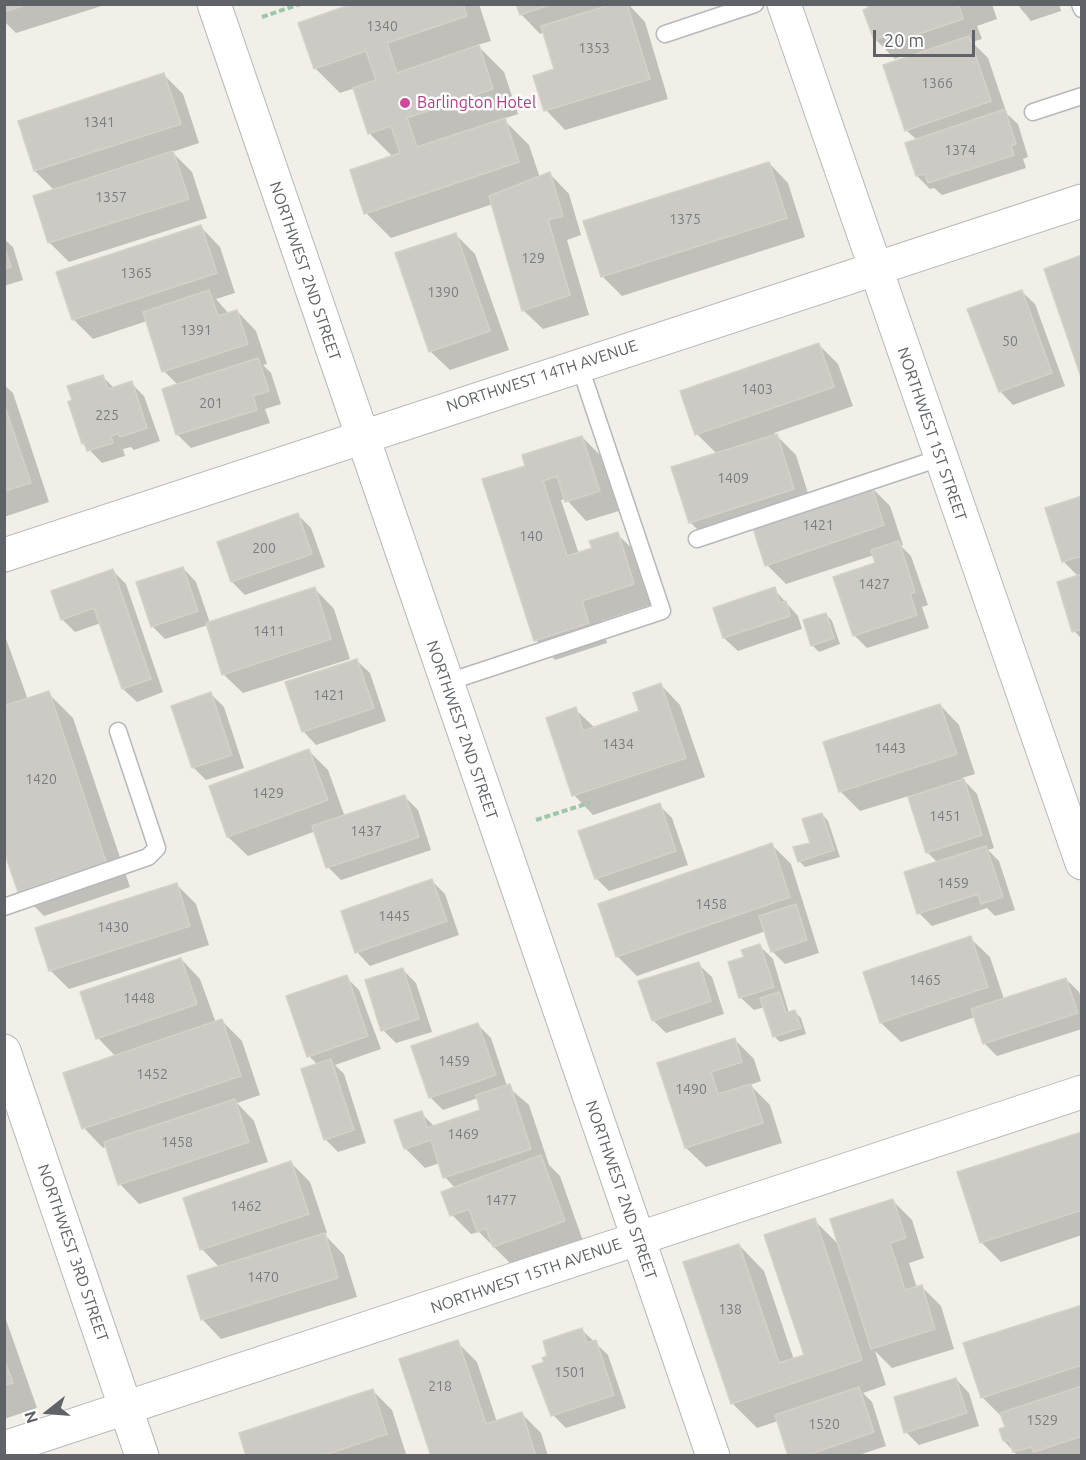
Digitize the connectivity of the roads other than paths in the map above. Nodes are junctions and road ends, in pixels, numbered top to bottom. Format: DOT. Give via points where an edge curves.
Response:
graph roads {
  1 [pos="214,4"];
  2 [pos="755,4"];
  3 [pos="784,4"];
  4 [pos="1080,4"];
  5 [pos="1082,9"];
  6 [pos="664,34"];
  7 [pos="1082,96"];
  8 [pos="1033,112"];
  9 [pos="1082,201"];
  10 [pos="875,269"];
  11 [pos="579,364"];
  12 [pos="362,437"];
  13 [pos="940,458"];
  14 [pos="697,539"];
  15 [pos="4,555"];
  16 [pos="445,682"];
  17 [pos="118,730"];
  18 [pos="1082,863"];
  19 [pos="4,908"];
  20 [pos="4,1051"];
  21 [pos="1082,1092"];
  22 [pos="638,1238"];
  23 [pos="125,1409"];
  24 [pos="4,1448"];
  25 [pos="142,1455"];
  26 [pos="713,1455"];
  1 -- 12 [label="street, NORTHWEST 2ND STREET"];
  2 -- 6 [label="lane"];
  3 -- 10 [label="street, NORTHWEST 1ST STREET"];
  4 -- 5 [label="lane"];
  7 -- 8 [label="lane"];
  9 -- 10 [label="street, NORTHWEST 14TH AVENUE"];
  10 -- 11 [label="street, NORTHWEST 14TH AVENUE"];
  10 -- 13 [label="street, NORTHWEST 1ST STREET"];
  11 -- 12 [label="street, NORTHWEST 14TH AVENUE"];
  11 -- 16 [label="lane" via="662,611"];
  12 -- 15 [label="street, NORTHWEST 14TH AVENUE"];
  12 -- 16 [label="street, NORTHWEST 2ND STREET"];
  13 -- 14 [label="lane"];
  13 -- 18 [label="street, NORTHWEST 1ST STREET"];
  16 -- 22 [label="street, NORTHWEST 2ND STREET"];
  17 -- 19 [label="lane" via="157,848 148,857"];
  20 -- 23 [label="street, NORTHWEST 3RD STREET"];
  21 -- 22 [label="street, NORTHWEST 15TH AVENUE"];
  22 -- 23 [label="street, NORTHWEST 15TH AVENUE"];
  22 -- 26 [label="street, NORTHWEST 2ND STREET"];
  23 -- 24 [label="street, NORTHWEST 15TH AVENUE"];
  23 -- 25 [label="street, NORTHWEST 3RD STREET"];
}
